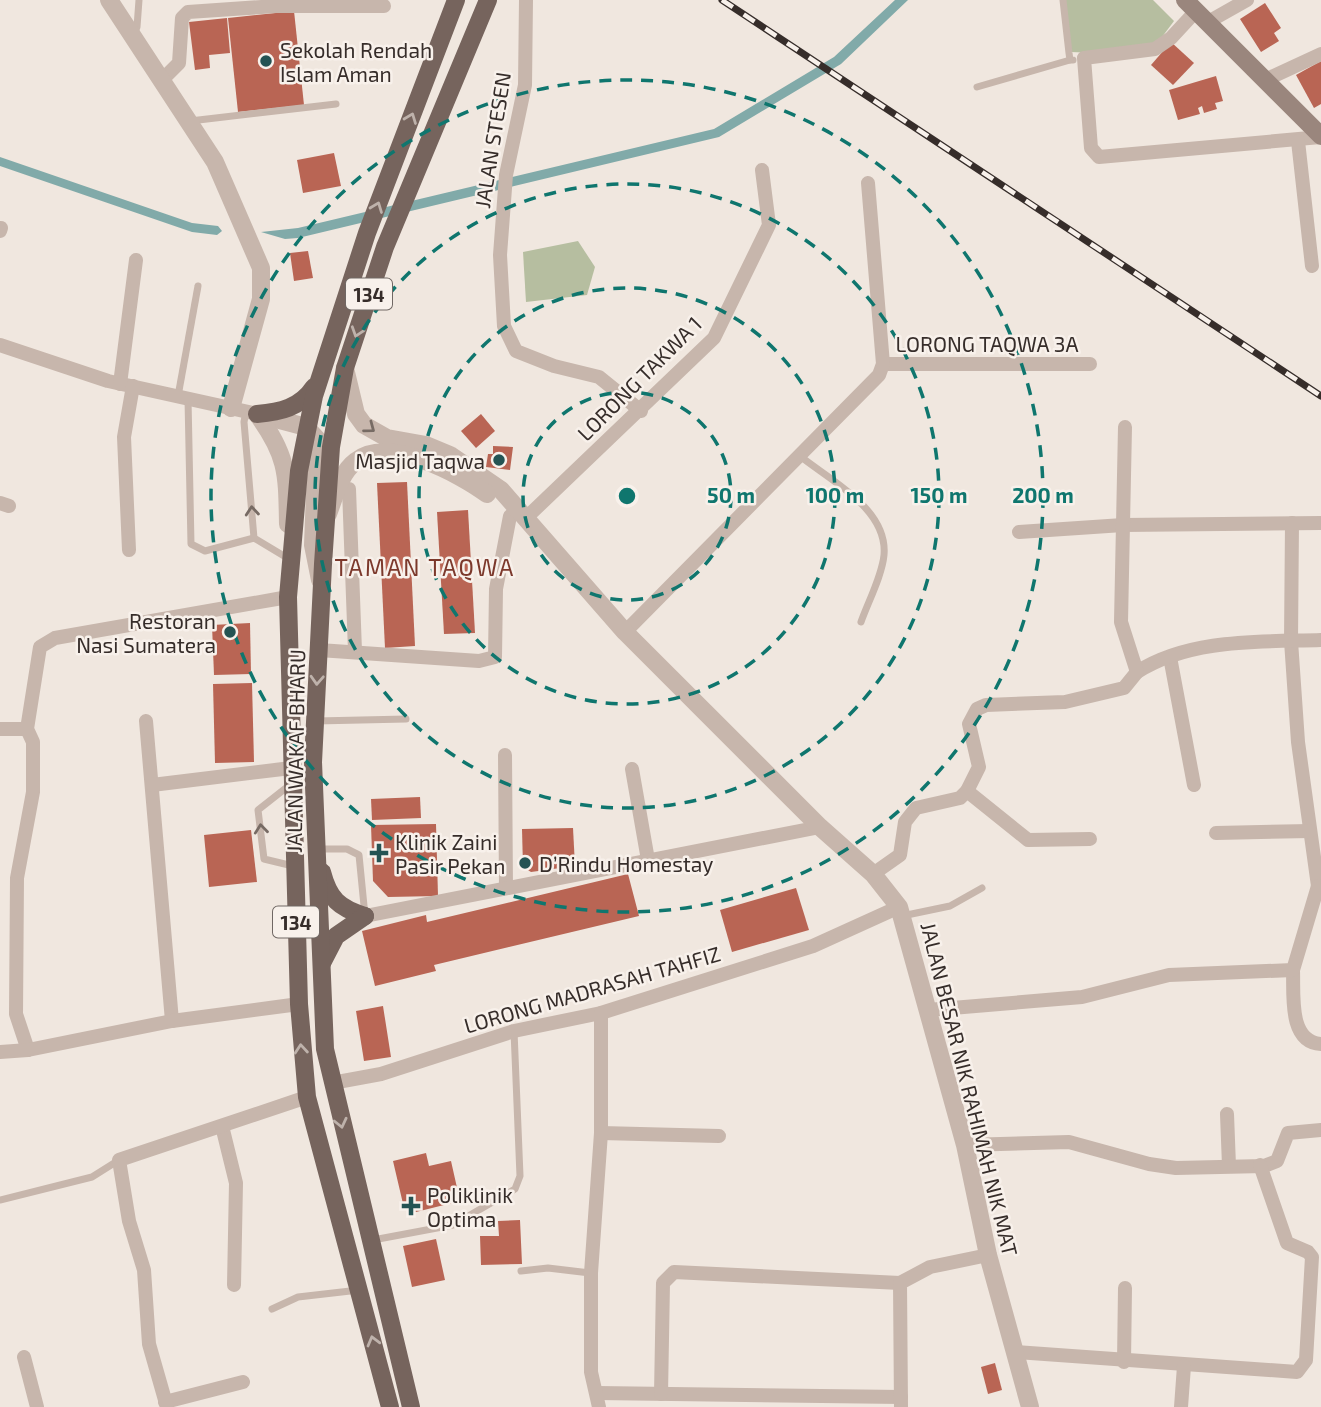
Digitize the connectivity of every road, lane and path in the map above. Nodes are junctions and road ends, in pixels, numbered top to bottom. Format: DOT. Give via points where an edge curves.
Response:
graph roads {
  1 [pos="109,0"];
  2 [pos="139,0"];
  3 [pos="456,0"];
  4 [pos="488,0"];
  5 [pos="526,0"];
  6 [pos="1063,0"];
  7 [pos="1247,0"];
  8 [pos="383,6"];
  9 [pos="1196,11"];
  10 [pos="133,36"];
  11 [pos="1321,54"];
  12 [pos="1077,59"];
  13 [pos="163,79"];
  14 [pos="1265,80"];
  15 [pos="977,86"];
  16 [pos="336,104"];
  17 [pos="190,121"];
  18 [pos="1321,136"];
  19 [pos="1298,141"];
  20 [pos="762,170"];
  21 [pos="868,183"];
  22 [pos="136,260"];
  23 [pos="1312,266"];
  24 [pos="198,286"];
  25 [pos="0,345"];
  26 [pos="883,364"];
  27 [pos="1090,364"];
  28 [pos="345,368"];
  29 [pos="318,382"];
  30 [pos="126,385"];
  31 [pos="183,397"];
  32 [pos="245,411"];
  33 [pos="641,411"];
  34 [pos="306,427"];
  35 [pos="1125,427"];
  36 [pos="800,456"];
  37 [pos="349,489"];
  38 [pos="519,516"];
  39 [pos="326,520"];
  40 [pos="1292,523"];
  41 [pos="1321,523"];
  42 [pos="1123,525"];
  43 [pos="1019,532"];
  44 [pos="254,538"];
  45 [pos="129,550"];
  46 [pos="290,559"];
  47 [pos="322,590"];
  48 [pos="288,597"];
  49 [pos="861,622"];
  50 [pos="625,632"];
  51 [pos="1321,640"];
  52 [pos="1291,641"];
  53 [pos="319,650"];
  54 [pos="355,651"];
  55 [pos="1170,657"];
  56 [pos="1138,672"];
  57 [pos="406,719"];
  58 [pos="146,721"];
  59 [pos="315,722"];
  60 [pos="0,729"];
  61 [pos="27,729"];
  62 [pos="505,755"];
  63 [pos="632,769"];
  64 [pos="291,776"];
  65 [pos="152,785"];
  66 [pos="1195,785"];
  67 [pos="967,791"];
  68 [pos="820,827"];
  69 [pos="1310,831"];
  70 [pos="1216,833"];
  71 [pos="1090,839"];
  72 [pos="315,849"];
  73 [pos="648,860"];
  74 [pos="294,867"];
  75 [pos="873,874"];
  76 [pos="1319,886"];
  77 [pos="506,888"];
  78 [pos="982,888"];
  79 [pos="900,912"];
  80 [pos="365,916"];
  81 [pos="321,967"];
  82 [pos="1293,970"];
  83 [pos="299,1004"];
  84 [pos="928,1010"];
  85 [pos="601,1013"];
  86 [pos="172,1021"];
  87 [pos="514,1031"];
  88 [pos="1321,1044"];
  89 [pos="28,1050"];
  90 [pos="0,1052"];
  91 [pos="332,1083"];
  92 [pos="307,1097"];
  93 [pos="1227,1114"];
  94 [pos="222,1126"];
  95 [pos="1321,1130"];
  96 [pos="601,1132"];
  97 [pos="719,1136"];
  98 [pos="965,1145"];
  99 [pos="119,1160"];
  100 [pos="1260,1165"];
  101 [pos="1229,1166"];
  102 [pos="0,1200"];
  103 [pos="369,1240"];
  104 [pos="988,1255"];
  105 [pos="521,1271"];
  106 [pos="591,1273"];
  107 [pos="900,1283"];
  108 [pos="234,1285"];
  109 [pos="1125,1288"];
  110 [pos="359,1290"];
  111 [pos="272,1309"];
  112 [pos="1015,1352"];
  113 [pos="24,1357"];
  114 [pos="1124,1362"];
  115 [pos="1184,1366"];
  116 [pos="243,1382"];
  117 [pos="661,1394"];
  118 [pos="598,1400"];
  119 [pos="780,1401"];
  120 [pos="901,1402"];
  121 [pos="166,1404"];
  122 [pos="37,1407"];
  123 [pos="390,1407"];
  124 [pos="411,1407"];
  125 [pos="1030,1407"];
  126 [pos="1181,1407"];
  1 -- 10 [label="street"];
  2 -- 10 [label="lane"];
  29 -- 3 [label="main road, JALAN WAKAF BHARU, one-way" via="367,233"];
  4 -- 28 [label="main road, JALAN WAKAF BHARU / 134, one-way" via="396,221"];
  5 -- 33 [label="street, JALAN STESEN" via="525,85 504,194 500,255 504,326 516,351 604,380"];
  6 -- 12 [label="lane"];
  7 -- 9 [label="street"];
  8 -- 13 [label="street" via="188,12 182,18 179,62"];
  9 -- 12 [label="street" via="1155,49"];
  9 -- 14 [label="main road"];
  10 -- 13 [label="street"];
  11 -- 14 [label="street"];
  12 -- 15 [label="lane"];
  12 -- 19 [label="street" via="1091,148 1099,158"];
  13 -- 17 [label="street"];
  14 -- 18 [label="main road"];
  16 -- 17 [label="lane"];
  17 -- 32 [label="street" via="235,203 261,268"];
  18 -- 19 [label="street"];
  19 -- 23 [label="street"];
  20 -- 33 [label="street, LORONG TAKWA 1" via="769,225 714,338"];
  21 -- 26 [label="street"];
  22 -- 30 [label="street"];
  24 -- 31 [label="lane"];
  25 -- 30 [label="street"];
  26 -- 27 [label="street, LORONG TAQWA 3A"];
  26 -- 36 [label="street" via="876,379"];
  28 -- 38 [label="street, JALAN BESAR NIK RAHIMAH NIK MAT, one-way" via="354,407 364,425 387,438 450,455 501,490"];
  28 -- 39 [label="main road, JALAN WAKAF BHARU / 134" via="331,447"];
  29 -- 32 [label="main road" via="288,408"];
  29 -- 34 [label="main road, JALAN WAKAF BHARU"];
  30 -- 31 [label="street"];
  30 -- 45 [label="street"];
  31 -- 32 [label="street"];
  31 -- 44 [label="lane" via="191,544 205,551"];
  32 -- 34 [label="street"];
  44 -- 32 [label="lane, one-way"];
  32 -- 46 [label="street, JALAN WAKAF BHARU / 134" via="283,456"];
  33 -- 38 [label="street, LORONG TAKWA 1"];
  34 -- 46 [label="main road, JALAN WAKAF BHARU / 134"];
  34 -- 47 [label="street" via="317,439 313,545"];
  35 -- 42 [label="street"];
  36 -- 49 [label="lane" via="872,513 880,530 884,555"];
  36 -- 50 [label="street"];
  37 -- 54 [label="street"];
  38 -- 39 [label="street, JALAN BESAR NIK RAHIMAH NIK MAT" via="447,469 423,460 376,453 347,470"];
  38 -- 50 [label="street, JALAN BESAR NIK RAHIMAH NIK MAT"];
  38 -- 54 [label="street" via="496,589 495,657 479,661"];
  39 -- 47 [label="main road, JALAN WAKAF BHARU / 134"];
  40 -- 41 [label="street"];
  40 -- 42 [label="street"];
  40 -- 52 [label="street"];
  42 -- 43 [label="street"];
  42 -- 56 [label="street" via="1121,622"];
  44 -- 46 [label="lane"];
  46 -- 48 [label="main road, JALAN WAKAF BHARU / 134"];
  47 -- 53 [label="main road, JALAN WAKAF BHARU / 134"];
  48 -- 61 [label="street" via="47,640 37,655"];
  48 -- 64 [label="main road, JALAN WAKAF BHARU / 134"];
  50 -- 68 [label="street, JALAN BESAR NIK RAHIMAH NIK MAT"];
  51 -- 52 [label="street"];
  52 -- 55 [label="street" via="1211,645"];
  52 -- 69 [label="street"];
  53 -- 54 [label="street"];
  53 -- 59 [label="main road, JALAN WAKAF BHARU / 134, one-way"];
  55 -- 56 [label="street"];
  55 -- 66 [label="street"];
  56 -- 67 [label="street" via="1124,688 1065,702 977,709 968,724 979,767"];
  57 -- 59 [label="lane"];
  58 -- 65 [label="street"];
  59 -- 72 [label="main road, JALAN WAKAF BHARU / 134"];
  60 -- 61 [label="street"];
  61 -- 89 [label="street" via="34,758 33,792 17,878 16,1014"];
  62 -- 77 [label="street"];
  63 -- 73 [label="street"];
  64 -- 65 [label="street"];
  64 -- 74 [label="main road, JALAN WAKAF BHARU / 134"];
  74 -- 64 [label="lane, one-way" via="264,859 258,810"];
  65 -- 86 [label="street"];
  67 -- 71 [label="street" via="1028,840"];
  67 -- 75 [label="street" via="960,798 916,808 905,822 900,855"];
  68 -- 73 [label="street"];
  68 -- 75 [label="street, JALAN BESAR NIK RAHIMAH NIK MAT"];
  69 -- 70 [label="street"];
  69 -- 76 [label="street"];
  72 -- 80 [label="main road" via="333,901"];
  72 -- 80 [label="lane" via="347,849 359,855"];
  72 -- 81 [label="main road, JALAN WAKAF BHARU / 134"];
  73 -- 77 [label="street"];
  74 -- 83 [label="main road, JALAN WAKAF BHARU / 134"];
  75 -- 79 [label="street, JALAN BESAR NIK RAHIMAH NIK MAT"];
  76 -- 82 [label="street"];
  77 -- 80 [label="street"];
  78 -- 79 [label="lane" via="950,906"];
  79 -- 84 [label="street, JALAN BESAR NIK RAHIMAH NIK MAT"];
  79 -- 85 [label="street, LORONG MADRASAH TAHFIZ" via="813,946"];
  80 -- 81 [label="main road" via="336,936"];
  81 -- 91 [label="main road, JALAN WAKAF BHARU / 134" via="325,1049"];
  82 -- 84 [label="street" via="1169,975 1082,998"];
  82 -- 88 [label="street" via="1297,1028 1303,1037"];
  83 -- 86 [label="street"];
  92 -- 83 [label="main road, JALAN WAKAF BHARU / 134, one-way"];
  84 -- 98 [label="street, JALAN BESAR NIK RAHIMAH NIK MAT"];
  85 -- 87 [label="street, LORONG MADRASAH TAHFIZ"];
  85 -- 96 [label="street"];
  86 -- 89 [label="street"];
  87 -- 91 [label="street, LORONG MADRASAH TAHFIZ" via="381,1074"];
  87 -- 103 [label="lane" via="520,1176 515,1189 453,1224"];
  89 -- 90 [label="street"];
  91 -- 103 [label="main road, JALAN WAKAF BHARU / 134, one-way"];
  92 -- 94 [label="street"];
  92 -- 110 [label="main road, JALAN WAKAF BHARU / 134"];
  93 -- 101 [label="street"];
  94 -- 99 [label="street"];
  94 -- 108 [label="street" via="236,1183"];
  95 -- 100 [label="street" via="1288,1133 1278,1161"];
  96 -- 97 [label="street"];
  96 -- 106 [label="street"];
  98 -- 101 [label="street" via="1069,1142 1149,1164"];
  98 -- 104 [label="street, JALAN BESAR NIK RAHIMAH NIK MAT"];
  99 -- 102 [label="lane" via="92,1177"];
  99 -- 121 [label="street" via="144,1270 149,1344"];
  100 -- 101 [label="street"];
  100 -- 115 [label="street" via="1287,1243 1312,1257 1303,1367 1290,1374"];
  103 -- 124 [label="main road, JALAN WAKAF BHARU / 134"];
  104 -- 107 [label="street" via="930,1268"];
  104 -- 112 [label="street, JALAN BESAR NIK RAHIMAH NIK MAT"];
  105 -- 106 [label="lane" via="548,1268"];
  106 -- 118 [label="street" via="591,1372"];
  107 -- 117 [label="street" via="674,1272 663,1283"];
  107 -- 120 [label="street"];
  109 -- 114 [label="street"];
  110 -- 111 [label="lane" via="298,1297"];
  123 -- 110 [label="main road, JALAN WAKAF BHARU / 134, one-way"];
  112 -- 114 [label="street"];
  112 -- 125 [label="street, JALAN BESAR NIK RAHIMAH NIK MAT"];
  113 -- 122 [label="street"];
  114 -- 115 [label="street"];
  115 -- 126 [label="street"];
  116 -- 121 [label="street"];
  117 -- 118 [label="street"];
  117 -- 119 [label="street"];
  119 -- 120 [label="street"];
}
